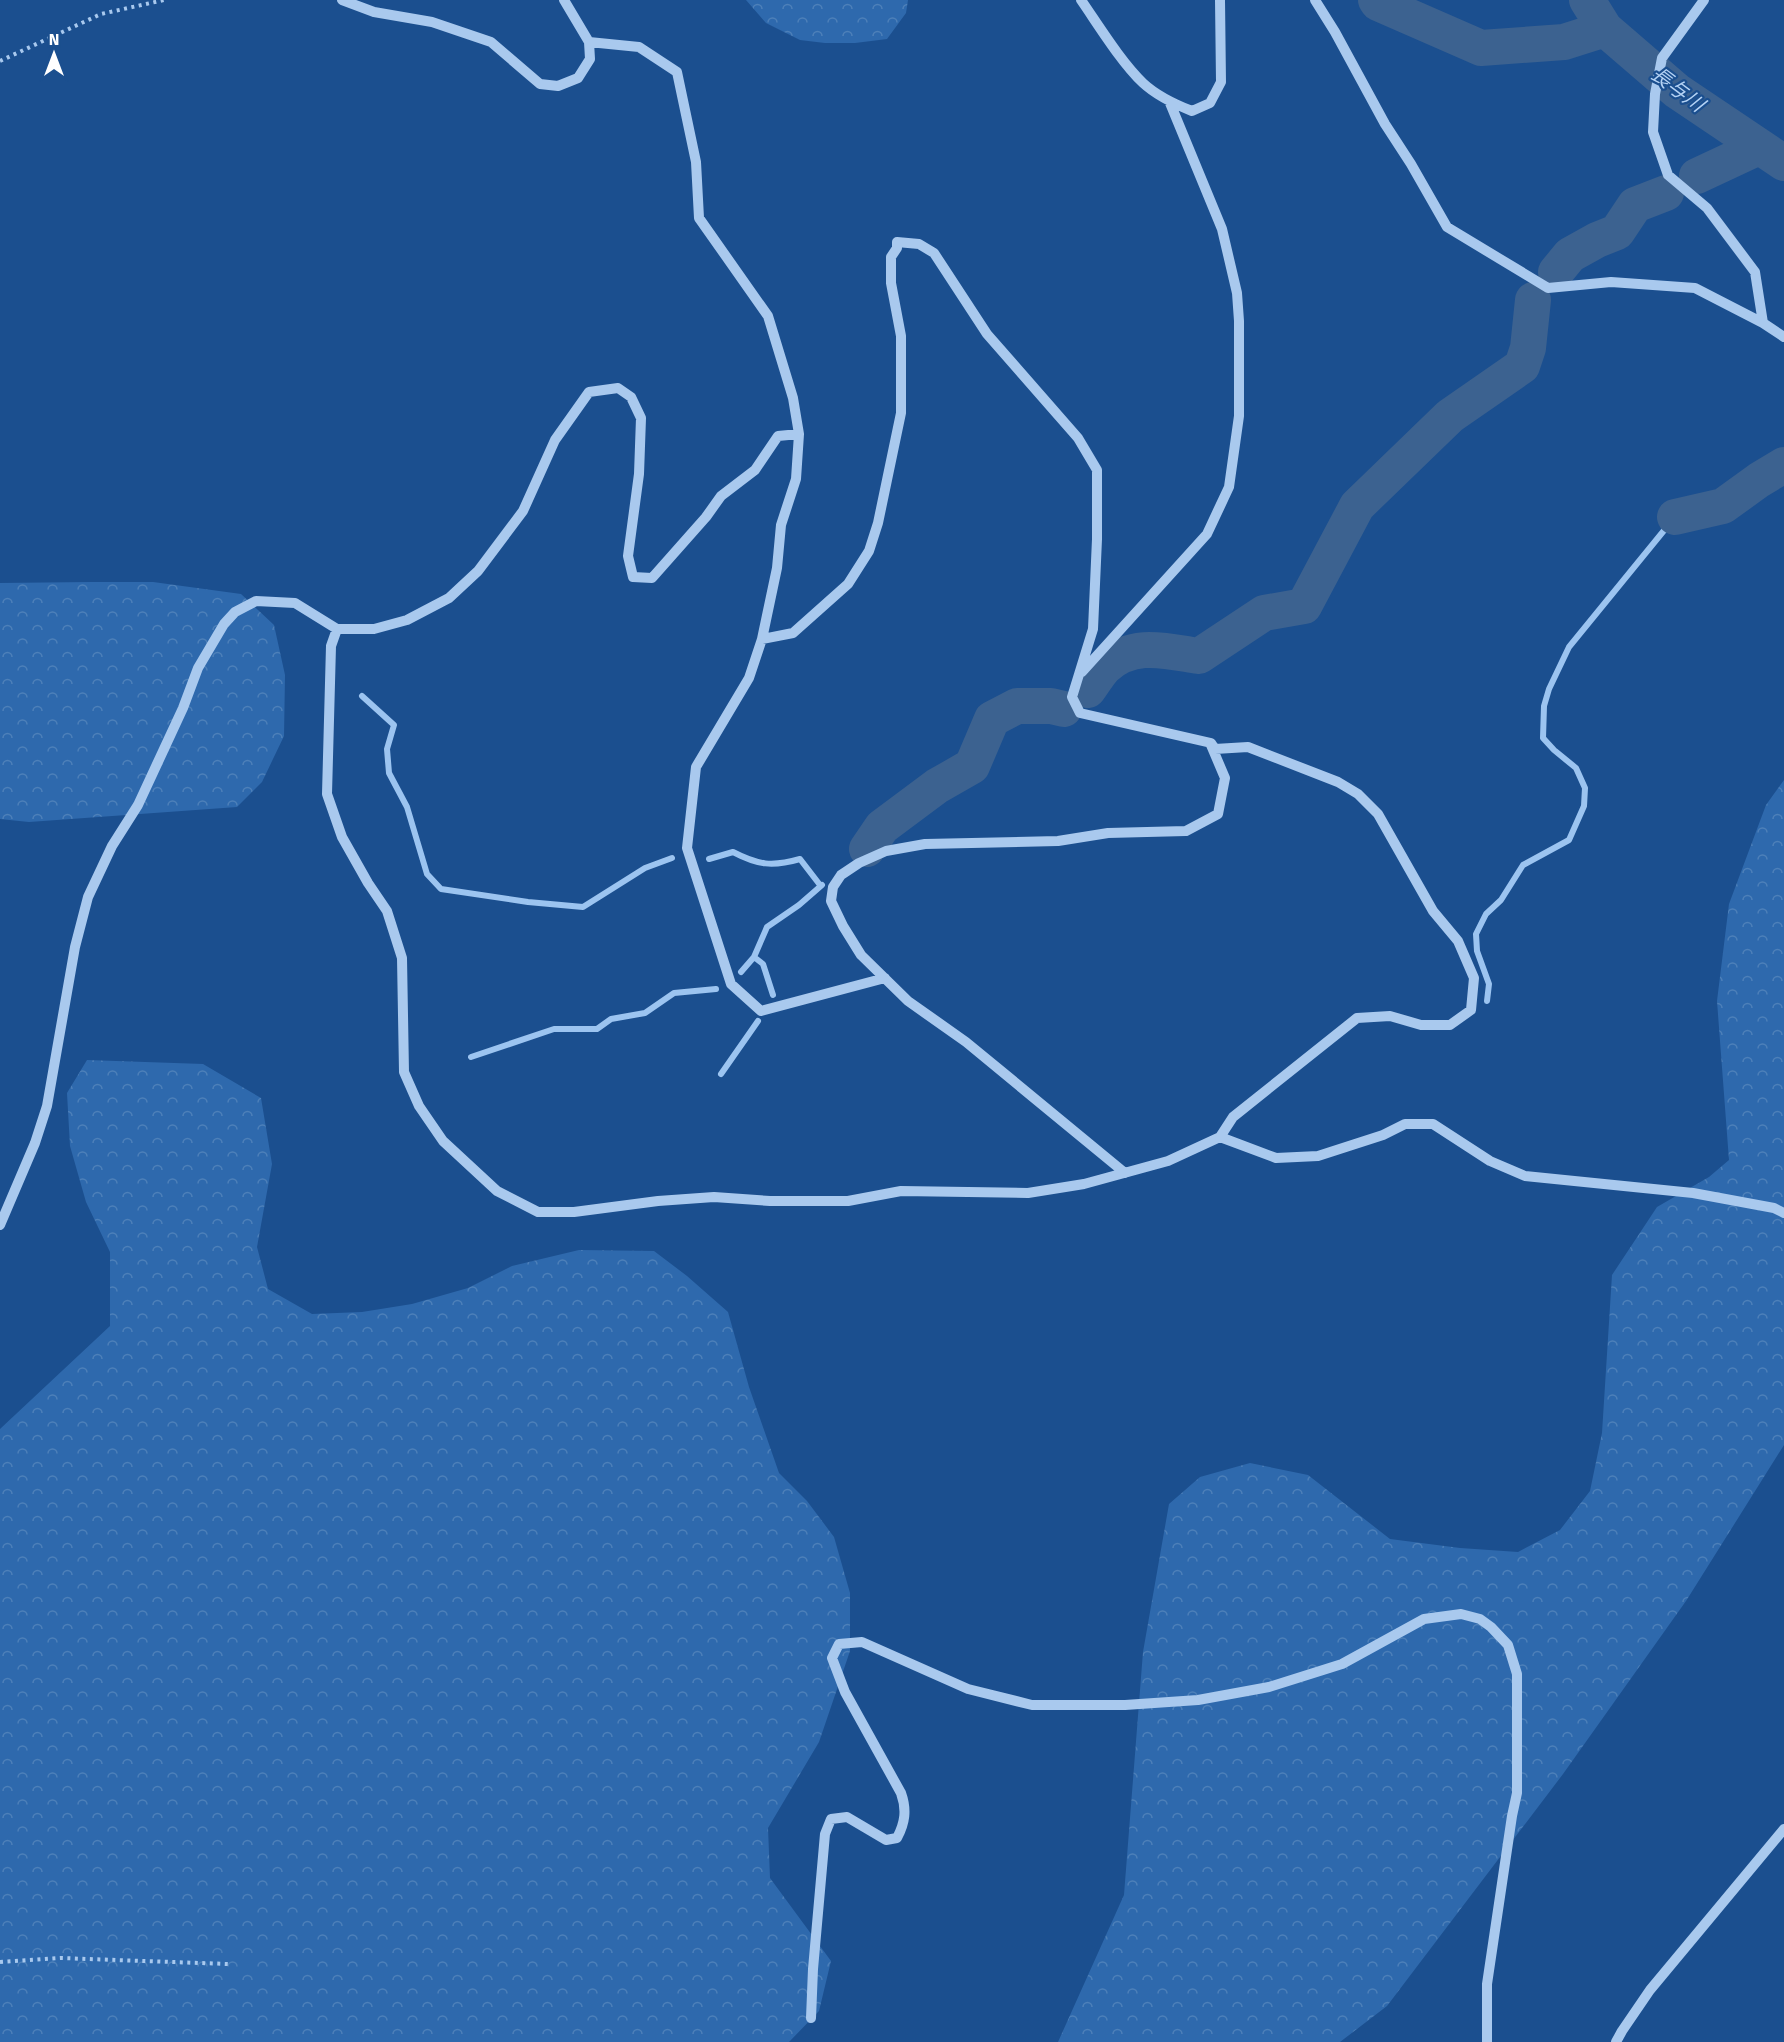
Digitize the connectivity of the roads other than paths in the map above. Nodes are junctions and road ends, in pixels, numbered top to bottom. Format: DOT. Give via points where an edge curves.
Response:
graph roads {
  1 [pos="342,0"];
  2 [pos="564,0"];
  3 [pos="1081,0"];
  4 [pos="1220,0"];
  5 [pos="1315,0"];
  6 [pos="1704,0"];
  7 [pos="588,42"];
  8 [pos="1170,102"];
  9 [pos="1763,323"];
  10 [pos="1784,337"];
  11 [pos="799,434"];
  12 [pos="337,629"];
  13 [pos="762,639"];
  14 [pos="1080,674"];
  15 [pos="1211,743"];
  16 [pos="885,978"];
  17 [pos="1220,1137"];
  18 [pos="1125,1173"];
  19 [pos="1784,1213"];
  20 [pos="0,1225"];
  21 [pos="1784,1829"];
  22 [pos="811,2018"];
  23 [pos="1487,2042"];
  24 [pos="1616,2042"];
  1 -- 7 [label="street" via="374,12 432,22 491,42 540,84 558,86 578,78 591,59"];
  2 -- 7 [label="street"];
  3 -- 8 [label="street" via="1131,70"];
  4 -- 8 [label="street" via="1221,82 1210,102 1192,111"];
  5 -- 9 [label="street" via="1448,227 1548,288 1611,282 1695,288"];
  6 -- 9 [label="street" via="1662,58 1653,132 1668,176 1707,208 1755,272"];
  7 -- 11 [label="street" via="639,47 677,72 696,162 699,218 768,316 793,398"];
  8 -- 14 [label="street" via="1222,229 1237,293 1239,416 1229,487 1207,534"];
  9 -- 10 [label="street"];
  11 -- 12 [label="street" via="778,436 755,470 721,496 652,578 633,577 628,556 639,474 641,418 631,397 618,388 588,392 555,440 523,511 478,571 449,597 407,620 374,629"];
  11 -- 13 [label="street" via="796,479 781,525 777,568"];
  12 -- 18 [label="street" via="331,646 327,794 342,837 387,911 402,958 404,1072 419,1106 443,1141 497,1191 538,1212 574,1212 714,1197 848,1201 901,1191 1028,1193"];
  12 -- 20 [label="street" via="295,603 256,601 235,612 224,624 198,668 138,805 112,846 88,897 75,947 47,1106"];
  13 -- 14 [label="street" via="793,633 848,584 869,551 901,412 901,336 891,283 891,257 897,242 919,244 934,253 987,334 1078,438 1097,470 1093,629"];
  13 -- 16 [label="street" via="749,678 696,767 687,848 731,984 761,1011"];
  14 -- 15 [label="street" via="1072,697 1080,713"];
  15 -- 16 [label="street" via="1225,777 1218,814 1186,831 925,844 886,851 841,875 833,887 831,901 861,955"];
  15 -- 17 [label="street" via="1215,749 1248,747 1359,794 1377,814 1434,911 1458,941 1474,978 1471,1010 1450,1025 1421,1025 1390,1016 1357,1018 1233,1117"];
  16 -- 18 [label="street" via="908,1001 966,1042"];
  17 -- 18 [label="street" via="1168,1161"];
  17 -- 19 [label="street" via="1276,1158 1318,1156 1405,1124 1434,1124 1490,1161 1525,1176 1694,1193"];
  21 -- 24 [label="street" via="1650,1990"];
  22 -- 23 [label="street" via="825,1834 831,1819 847,1817 886,1840 897,1838 904,1826 901,1793 845,1692 832,1658 839,1644 862,1642 968,1689 1032,1706 1125,1706 1198,1700 1269,1687 1342,1664 1424,1619 1461,1614 1491,1627 1508,1646 1517,1674 1517,1793 1487,1984"];
}
